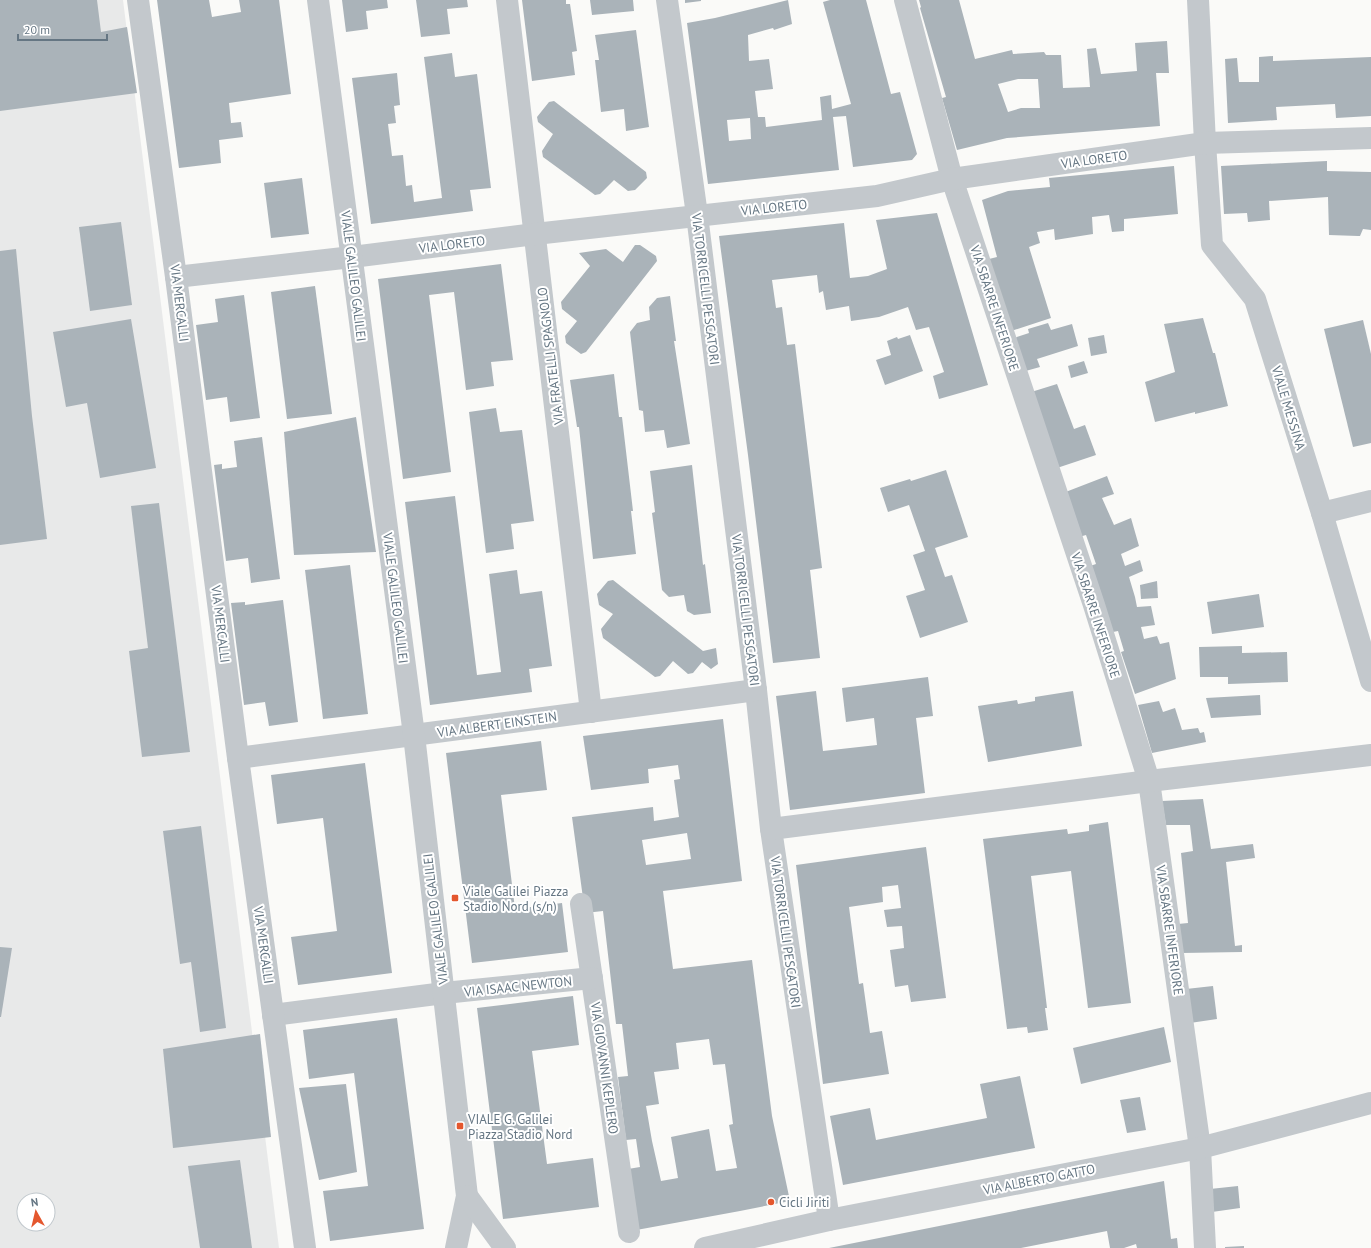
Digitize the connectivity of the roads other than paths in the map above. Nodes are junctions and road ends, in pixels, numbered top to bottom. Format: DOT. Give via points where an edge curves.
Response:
graph roads {
  1 [pos="138,0"];
  2 [pos="318,0"];
  3 [pos="507,0"];
  4 [pos="667,0"];
  5 [pos="905,0"];
  6 [pos="1198,0"];
  7 [pos="1371,138"];
  8 [pos="1205,143"];
  9 [pos="952,179"];
  10 [pos="697,215"];
  11 [pos="535,234"];
  12 [pos="352,257"];
  13 [pos="176,277"];
  14 [pos="1371,501"];
  15 [pos="1322,513"];
  16 [pos="1371,681"];
  17 [pos="756,690"];
  18 [pos="591,712"];
  19 [pos="414,735"];
  20 [pos="1371,755"];
  21 [pos="238,758"];
  22 [pos="1149,781"];
  23 [pos="771,829"];
  24 [pos="581,904"];
  25 [pos="592,978"];
  26 [pos="444,993"];
  27 [pos="274,1015"];
  28 [pos="1371,1104"];
  29 [pos="1200,1148"];
  30 [pos="467,1196"];
  31 [pos="828,1220"];
  32 [pos="629,1232"];
  33 [pos="305,1248"];
  34 [pos="456,1248"];
  35 [pos="506,1248"];
  36 [pos="705,1248"];
  37 [pos="1205,1248"];
  1 -- 13 [label="street, VIA MERCALLI"];
  2 -- 12 [label="street, VIALE GALILEO GALILEI"];
  3 -- 11 [label="street, VIA FRATELLI SPAGNOLO"];
  4 -- 10 [label="street, VIA TORRICELLI PESCATORI"];
  5 -- 9 [label="street, VIA SBARRE INFERIORE"];
  6 -- 8 [label="street, VIALE MESSINA"];
  7 -- 8 [label="street, VIA LORETO"];
  8 -- 9 [label="street, VIA LORETO"];
  8 -- 15 [label="street, VIALE MESSINA" via="1212,245 1255,299"];
  9 -- 10 [label="street, VIA LORETO" via="877,196"];
  9 -- 22 [label="street, VIA SBARRE INFERIORE" via="1094,605"];
  10 -- 11 [label="street, VIA LORETO"];
  10 -- 17 [label="street, VIA TORRICELLI PESCATORI"];
  11 -- 12 [label="street, VIA LORETO"];
  11 -- 18 [label="street, VIA FRATELLI SPAGNOLO"];
  12 -- 13 [label="street, VIA LORETO"];
  12 -- 19 [label="street, VIALE GALILEO GALILEI"];
  13 -- 21 [label="street, VIA MERCALLI"];
  14 -- 15 [label="street"];
  15 -- 16 [label="street, VIALE MESSINA"];
  17 -- 18 [label="street, VIA ALBERT EINSTEIN"];
  17 -- 23 [label="street, VIA TORRICELLI PESCATORI"];
  18 -- 19 [label="street, VIA ALBERT EINSTEIN"];
  19 -- 21 [label="street, VIA ALBERT EINSTEIN"];
  19 -- 26 [label="street, VIALE GALILEO GALILEI"];
  20 -- 22 [label="street"];
  21 -- 27 [label="street, VIA MERCALLI"];
  22 -- 23 [label="street"];
  22 -- 29 [label="street, VIA SBARRE INFERIORE"];
  23 -- 31 [label="street, VIA TORRICELLI PESCATORI"];
  24 -- 25 [label="street, VIA GIOVANNI KEPLERO"];
  25 -- 26 [label="street, VIA ISAAC NEWTON"];
  25 -- 32 [label="street, VIA GIOVANNI KEPLERO"];
  26 -- 27 [label="street, VIA ISAAC NEWTON"];
  26 -- 30 [label="street, VIALE GALILEO GALILEI"];
  27 -- 33 [label="street, VIA MERCALLI"];
  28 -- 29 [label="street, VIA ALBERTO GATTO"];
  29 -- 31 [label="street, VIA ALBERTO GATTO"];
  29 -- 37 [label="street, VIA SBARRE INFERIORE"];
  30 -- 34 [label="street"];
  30 -- 35 [label="street"];
  31 -- 36 [label="street, VIA ALBERTO GATTO"];
}
